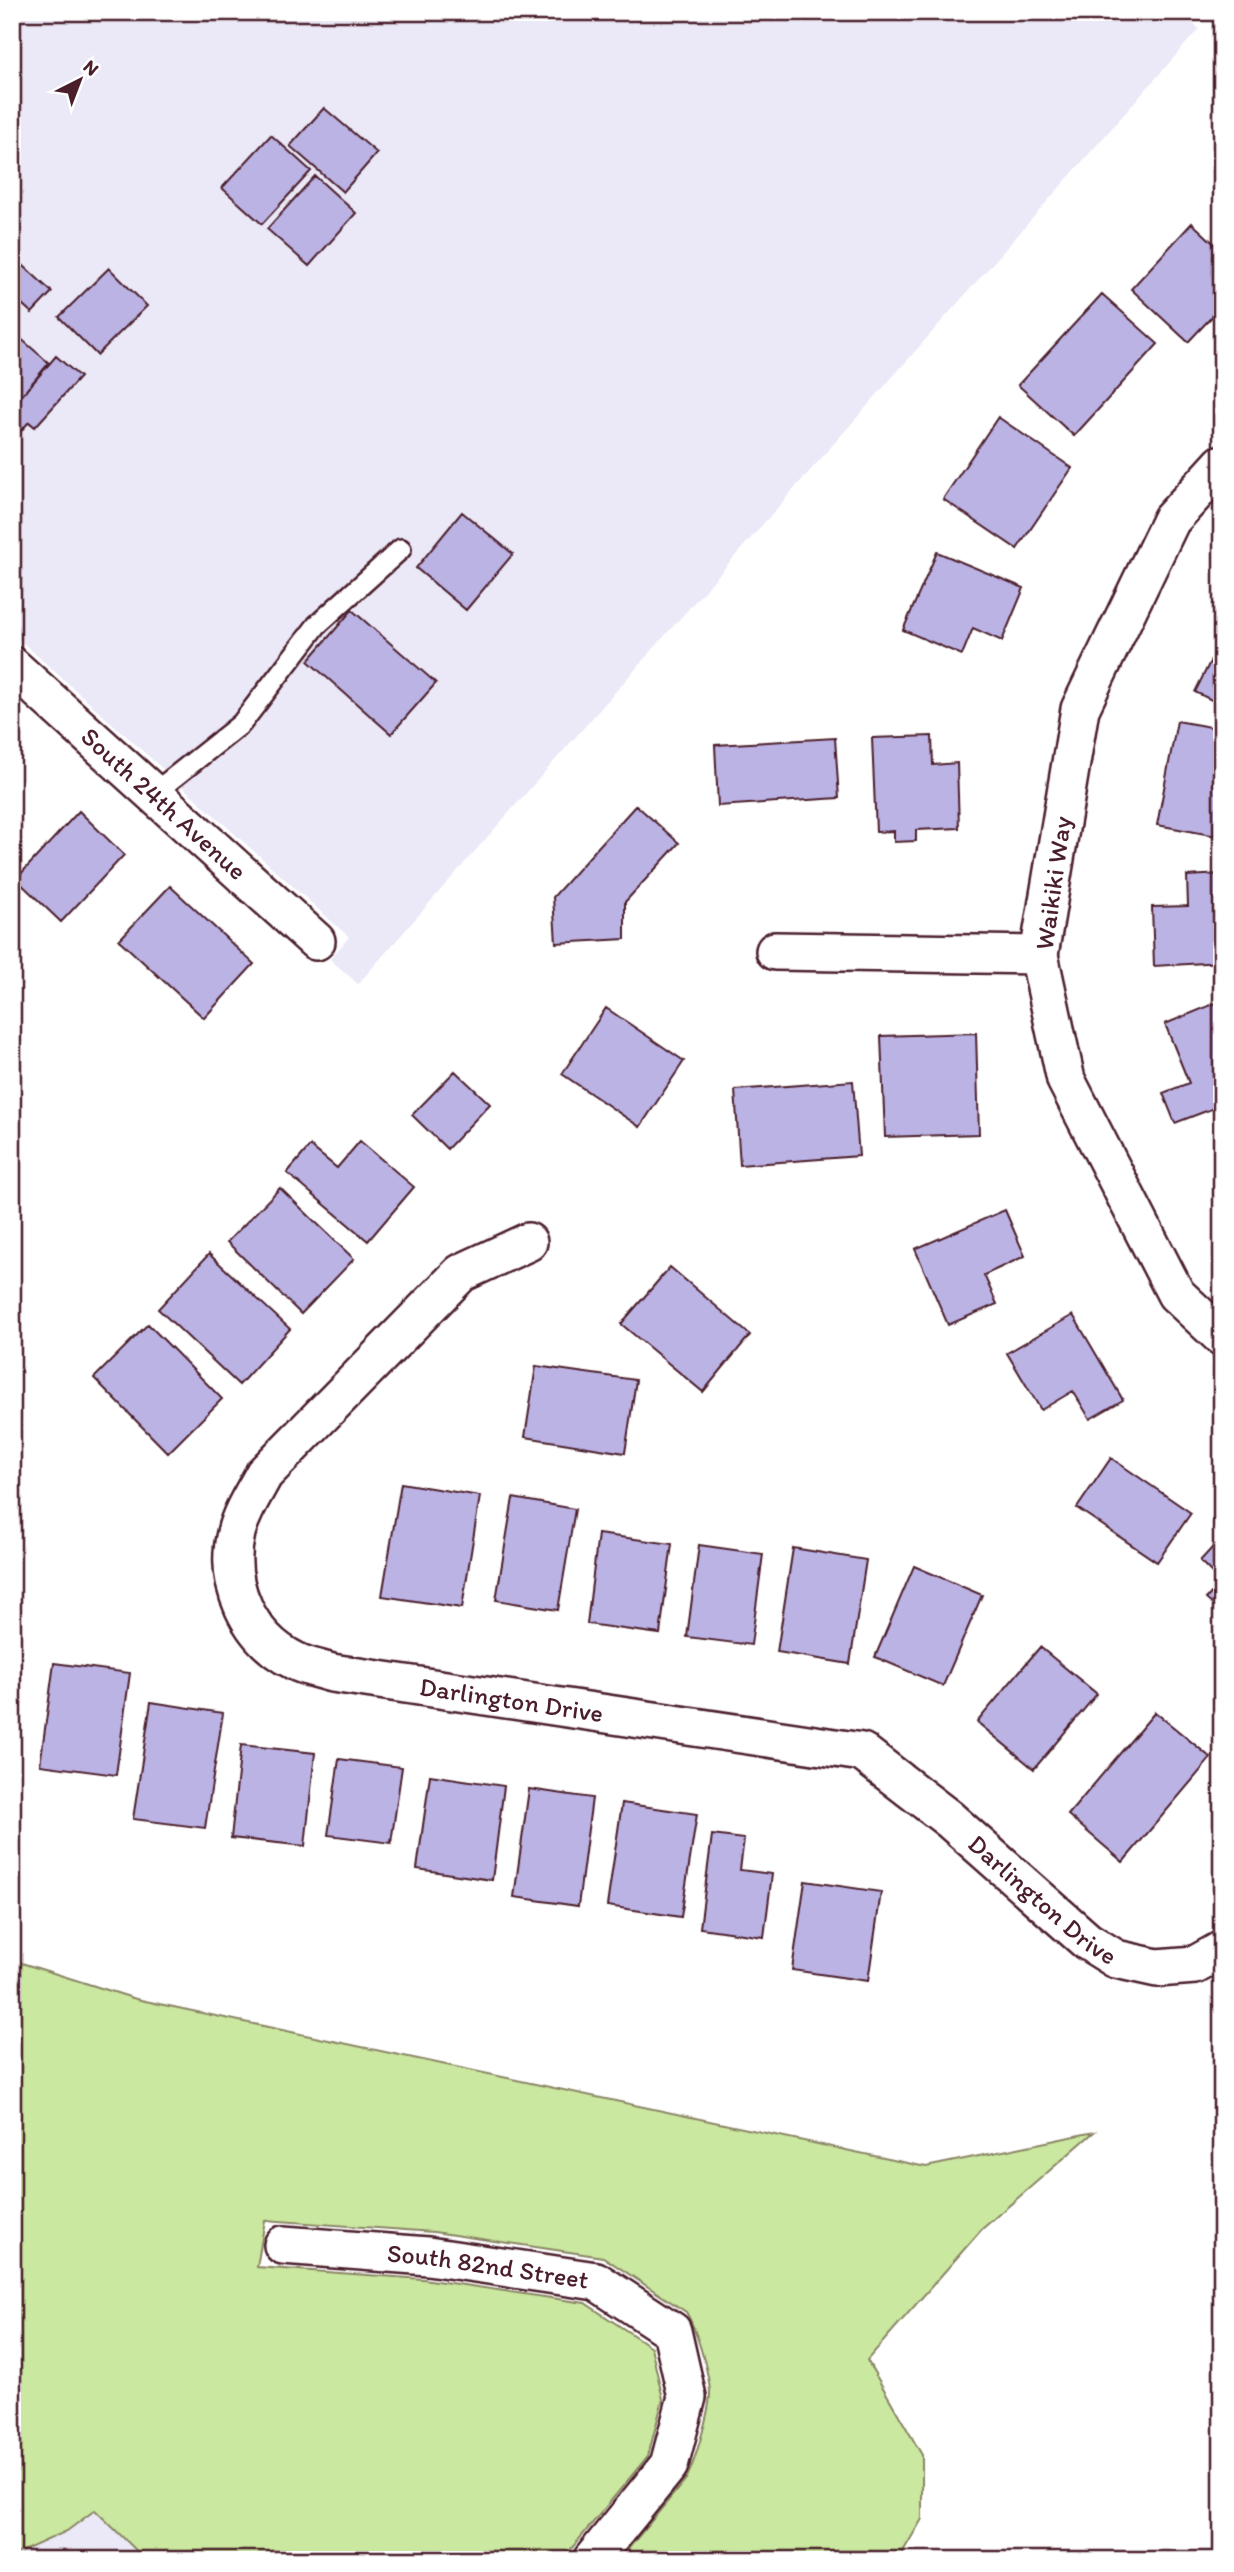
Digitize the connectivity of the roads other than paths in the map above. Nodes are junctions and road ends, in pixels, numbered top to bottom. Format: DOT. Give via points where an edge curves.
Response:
graph roads {
  1 [pos="1222,464"];
  2 [pos="401,549"];
  3 [pos="12,666"];
  4 [pos="154,793"];
  5 [pos="316,941"];
  6 [pos="775,951"];
  7 [pos="1040,955"];
  8 [pos="528,1242"];
  9 [pos="1222,1337"];
  10 [pos="1222,1950"];
  11 [pos="284,2245"];
  12 [pos="592,2560"];
  1 -- 7 [label="street, Waikiki Way" via="1171,520 1080,709"];
  2 -- 4 [label="lane" via="317,625 242,724"];
  3 -- 4 [label="street, South 24th Avenue"];
  4 -- 5 [label="street, South 24th Avenue"];
  6 -- 7 [label="street"];
  7 -- 9 [label="street, Waikiki Way" via="1066,1080 1176,1294"];
  8 -- 10 [label="street, Darlington Drive" via="461,1273 264,1474 246,1505 232,1556 240,1602 254,1628 295,1661 332,1673 862,1752 950,1819 1087,1941 1116,1959 1157,1968 1195,1965"];
  11 -- 12 [label="street, South 82nd Street" via="428,2256 596,2281 672,2332 687,2396 669,2465"];
}
